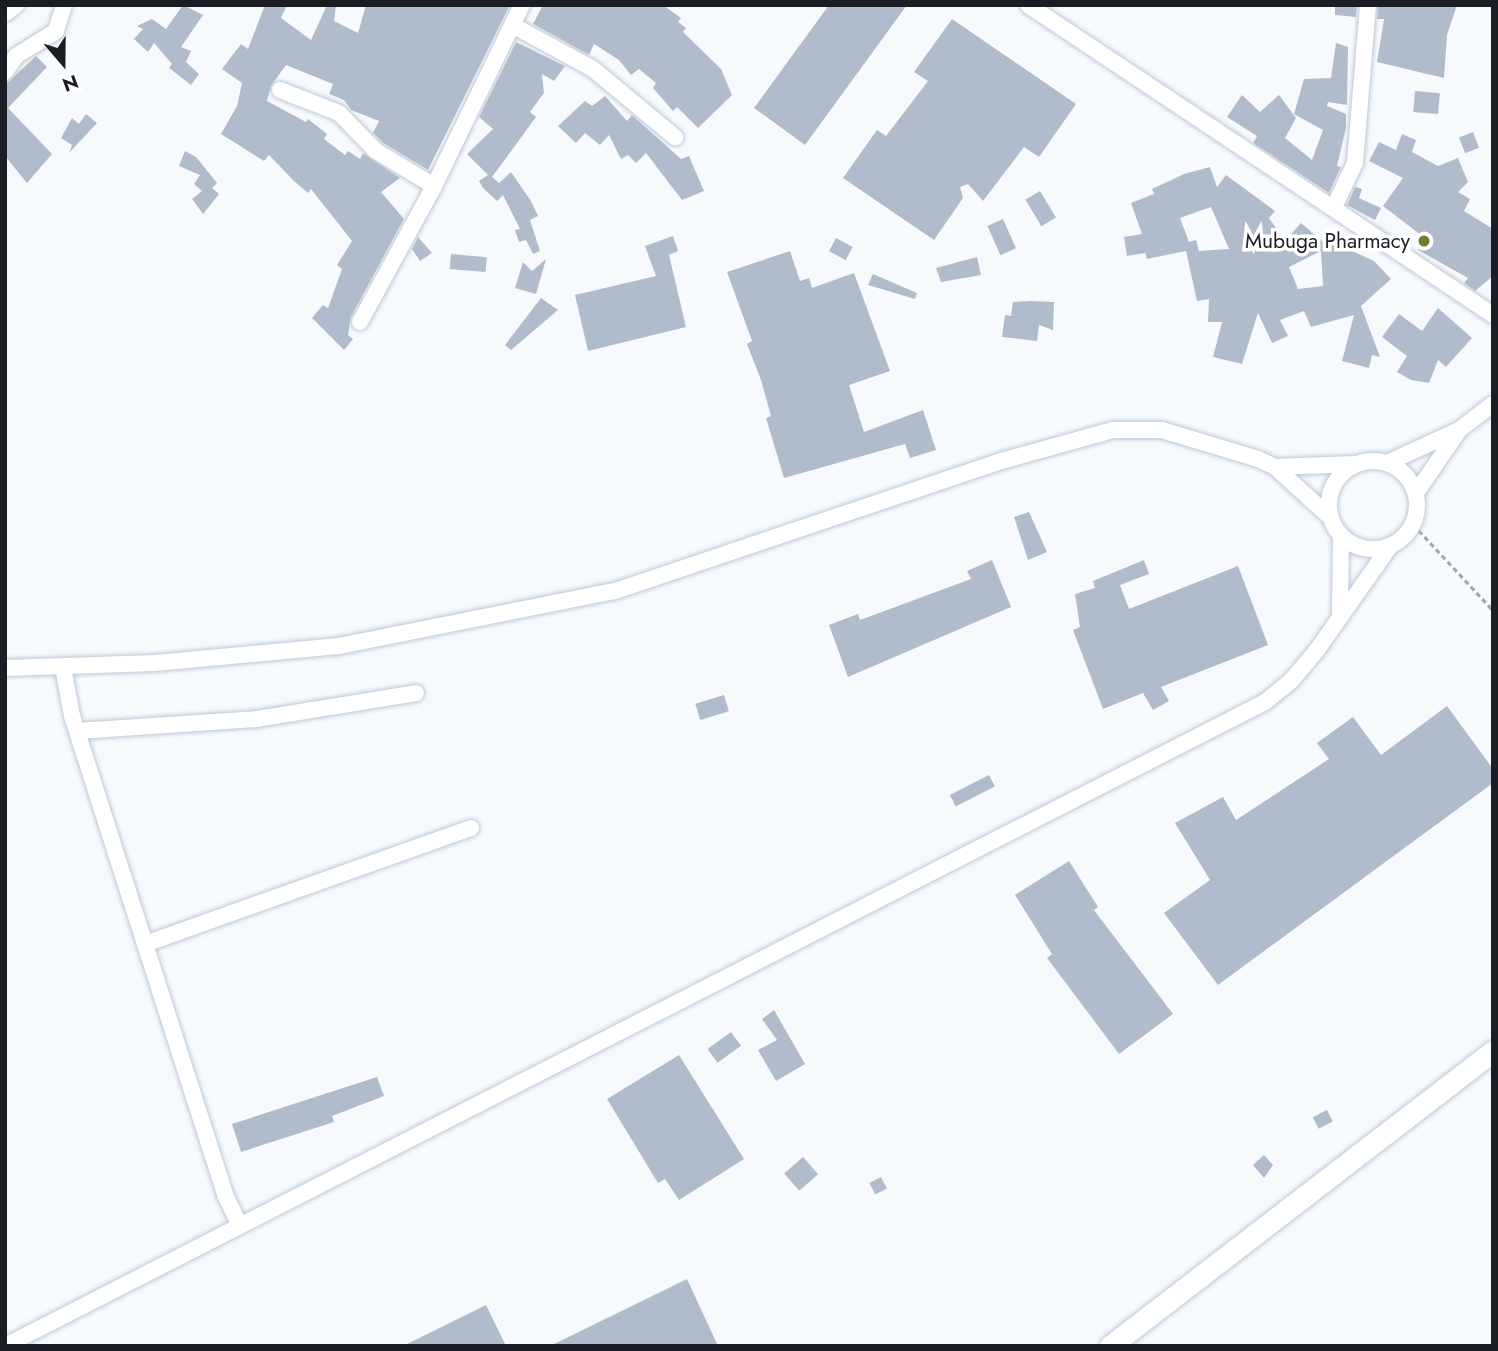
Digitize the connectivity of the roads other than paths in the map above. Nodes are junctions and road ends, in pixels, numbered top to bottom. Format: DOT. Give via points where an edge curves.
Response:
graph roads {
  1 [pos="64,5"];
  2 [pos="522,5"];
  3 [pos="1028,5"];
  4 [pos="1368,5"];
  5 [pos="514,26"];
  6 [pos="5,72"];
  7 [pos="280,90"];
  8 [pos="675,137"];
  9 [pos="434,186"];
  10 [pos="1334,206"];
  11 [pos="1493,315"];
  12 [pos="360,322"];
  13 [pos="1493,404"];
  14 [pos="1459,430"];
  15 [pos="1387,463"];
  16 [pos="1356,464"];
  17 [pos="1275,467"];
  18 [pos="1416,493"];
  19 [pos="1330,517"];
  20 [pos="1341,536"];
  21 [pos="1390,546"];
  22 [pos="1340,615"];
  23 [pos="63,667"];
  24 [pos="5,668"];
  25 [pos="416,693"];
  26 [pos="77,731"];
  27 [pos="471,828"];
  28 [pos="145,944"];
  29 [pos="1493,1051"];
  30 [pos="240,1226"];
  31 [pos="5,1346"];
  32 [pos="1110,1346"];
  1 -- 6 [label="street" via="56,31 16,56"];
  2 -- 5 [label="street"];
  3 -- 10 [label="street"];
  4 -- 10 [label="street" via="1354,163"];
  5 -- 8 [label="street" via="593,69"];
  5 -- 9 [label="street" via="478,90"];
  7 -- 9 [label="street" via="339,113 376,151"];
  9 -- 12 [label="street"];
  10 -- 11 [label="street"];
  13 -- 14 [label="street"];
  14 -- 15 [label="street"];
  14 -- 18 [label="street"];
  15 -- 16 [label="street"];
  15 -- 18 [label="street" via="1405,474"];
  16 -- 17 [label="street"];
  16 -- 19 [label="street" via="1333,486"];
  17 -- 19 [label="street"];
  17 -- 23 [label="street" via="1162,430 1113,430 1005,460 615,592 339,646"];
  18 -- 21 [label="street" via="1413,524"];
  19 -- 20 [label="street"];
  20 -- 21 [label="street" via="1359,547"];
  20 -- 22 [label="street"];
  21 -- 22 [label="street"];
  22 -- 30 [label="street" via="1292,681 1265,702"];
  23 -- 24 [label="street"];
  23 -- 26 [label="street"];
  25 -- 26 [label="street" via="256,719"];
  26 -- 28 [label="street"];
  27 -- 28 [label="street"];
  28 -- 30 [label="street" via="226,1197"];
  29 -- 32 [label="main road"];
  30 -- 31 [label="street"];
}
